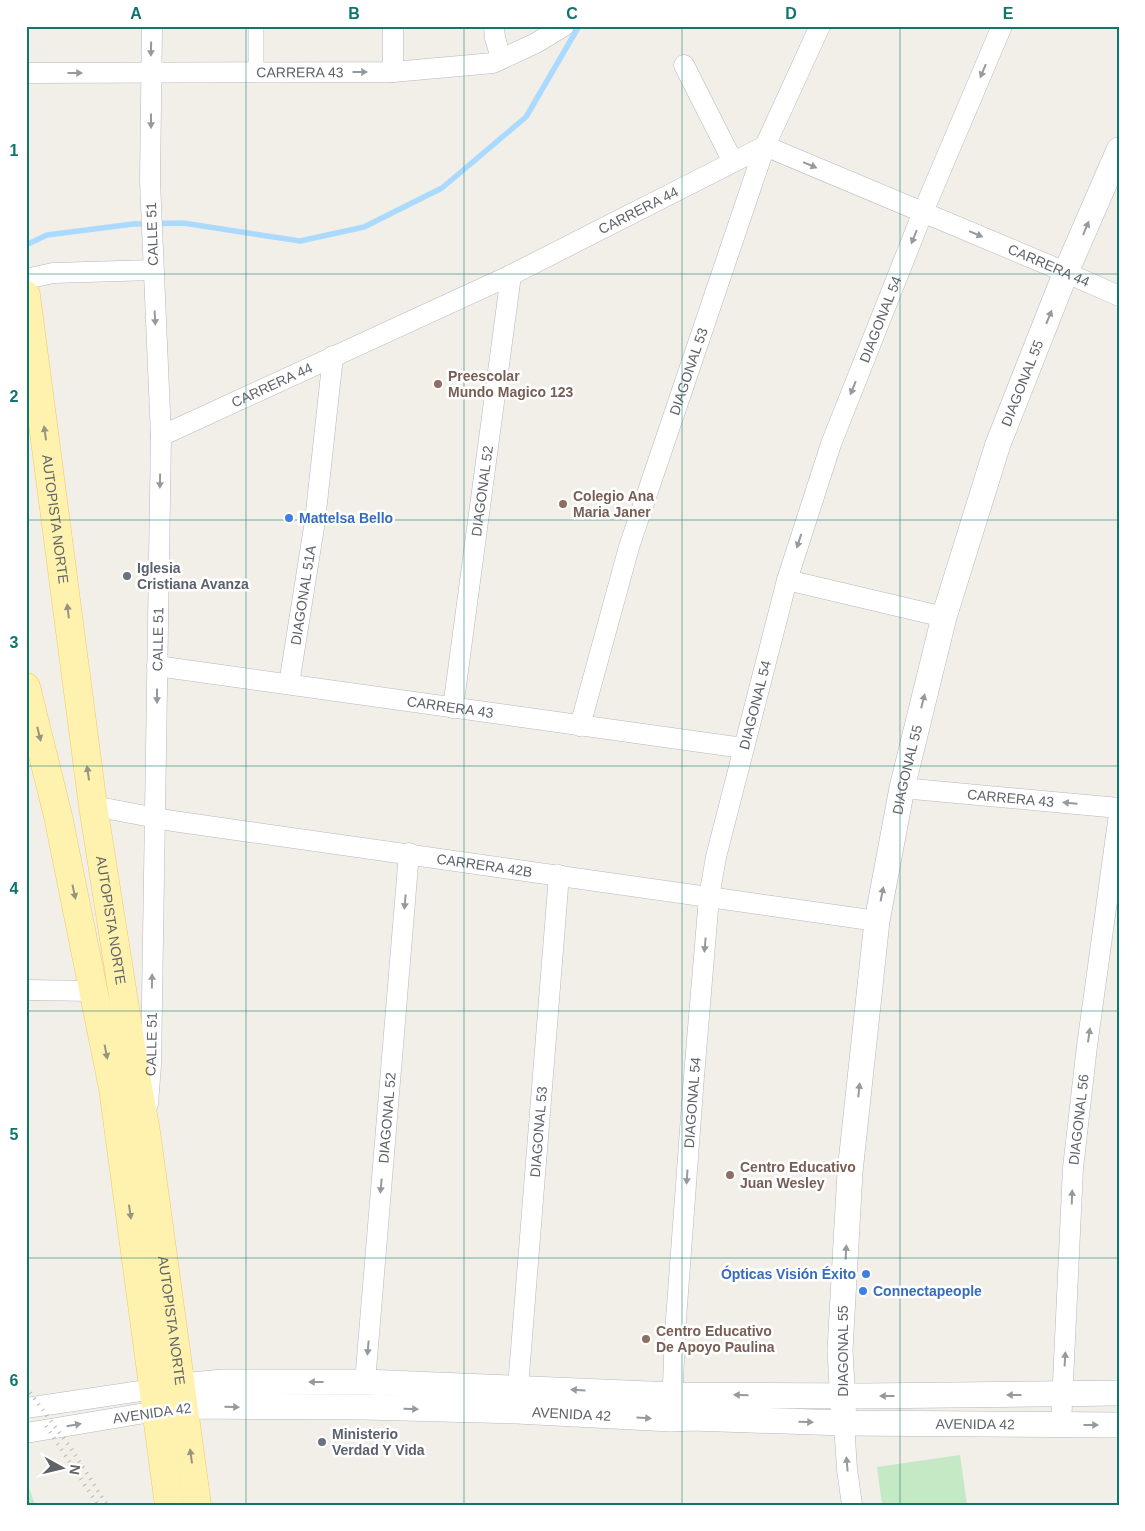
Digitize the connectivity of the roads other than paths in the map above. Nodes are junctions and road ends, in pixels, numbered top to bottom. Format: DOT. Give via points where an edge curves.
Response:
graph roads {
  1 [pos="152,26"];
  2 [pos="256,26"];
  3 [pos="393,26"];
  4 [pos="494,26"];
  5 [pos="564,26"];
  6 [pos="820,26"];
  7 [pos="1002,26"];
  8 [pos="502,58"];
  9 [pos="684,65"];
  10 [pos="151,72"];
  11 [pos="256,72"];
  12 [pos="393,72"];
  13 [pos="26,73"];
  14 [pos="765,146"];
  15 [pos="1119,150"];
  16 [pos="733,162"];
  17 [pos="924,212"];
  18 [pos="153,270"];
  19 [pos="1066,272"];
  20 [pos="511,274"];
  21 [pos="26,279"];
  22 [pos="26,295"];
  23 [pos="1119,296"];
  24 [pos="333,356"];
  25 [pos="161,436"];
  26 [pos="787,580"];
  27 [pos="944,617"];
  28 [pos="157,666"];
  29 [pos="289,684"];
  30 [pos="26,687"];
  31 [pos="453,708"];
  32 [pos="580,726"];
  33 [pos="743,748"];
  34 [pos="902,788"];
  35 [pos="93,806"];
  36 [pos="1119,808"];
  37 [pos="1119,814"];
  38 [pos="155,818"];
  39 [pos="409,853"];
  40 [pos="559,875"];
  41 [pos="709,897"];
  42 [pos="877,921"];
  43 [pos="26,990"];
  44 [pos="94,991"];
  45 [pos="146,1132"];
  46 [pos="365,1382"];
  47 [pos="518,1387"];
  48 [pos="1119,1393"];
  49 [pos="672,1395"];
  50 [pos="1063,1395"];
  51 [pos="182,1396"];
  52 [pos="842,1396"];
  53 [pos="156,1400"];
  54 [pos="26,1408"];
  55 [pos="671,1420"];
  56 [pos="844,1423"];
  57 [pos="1119,1425"];
  58 [pos="1062,1426"];
  59 [pos="26,1433"];
  60 [pos="169,1505"];
  61 [pos="197,1505"];
  62 [pos="852,1505"];
  1 -- 10 [label="street, CALLE 51, one-way"];
  2 -- 11 [label="street"];
  3 -- 12 [label="street"];
  4 -- 8 [label="street"];
  5 -- 8 [label="street, CARRERA 43"];
  6 -- 14 [label="street, DIAGONAL 53"];
  7 -- 17 [label="street, DIAGONAL 54, one-way"];
  8 -- 12 [label="street, CARRERA 43" via="493,63"];
  9 -- 16 [label="street"];
  10 -- 11 [label="street, CARRERA 43"];
  13 -- 10 [label="street, CARRERA 43, one-way"];
  10 -- 18 [label="street, CALLE 51, one-way"];
  11 -- 12 [label="street, CARRERA 43, one-way"];
  14 -- 16 [label="street, CARRERA 44"];
  14 -- 17 [label="street, CARRERA 44, one-way"];
  14 -- 32 [label="street, DIAGONAL 53" via="629,547"];
  19 -- 15 [label="street, DIAGONAL 55, one-way"];
  16 -- 20 [label="street, CARRERA 44"];
  17 -- 19 [label="street, CARRERA 44, one-way"];
  17 -- 26 [label="street, DIAGONAL 54, one-way" via="831,444"];
  18 -- 21 [label="street" via="53,273"];
  18 -- 25 [label="street, CALLE 51, one-way"];
  19 -- 23 [label="street, CARRERA 44"];
  27 -- 19 [label="street, DIAGONAL 55, one-way" via="998,444"];
  20 -- 24 [label="street, CARRERA 44"];
  20 -- 31 [label="street, DIAGONAL 52"];
  35 -- 22 [label="main road, AUTOPISTA NORTE, one-way"];
  24 -- 25 [label="street, CARRERA 44"];
  24 -- 29 [label="street, DIAGONAL 51A" via="315,520"];
  25 -- 28 [label="street, CALLE 51, one-way"];
  26 -- 27 [label="street"];
  26 -- 33 [label="street, DIAGONAL 54"];
  34 -- 27 [label="street, DIAGONAL 55, one-way"];
  28 -- 29 [label="street, CARRERA 43"];
  28 -- 38 [label="street, CALLE 51, one-way"];
  29 -- 31 [label="street, CARRERA 43"];
  30 -- 44 [label="main road, AUTOPISTA NORTE, one-way" via="58,816"];
  31 -- 32 [label="street, CARRERA 43"];
  32 -- 33 [label="street, CARRERA 43"];
  33 -- 41 [label="street, DIAGONAL 54"];
  36 -- 34 [label="street, CARRERA 43, one-way"];
  42 -- 34 [label="street, DIAGONAL 55, one-way"];
  35 -- 38 [label="street, CARRERA 42B"];
  35 -- 45 [label="main road, AUTOPISTA NORTE"];
  50 -- 37 [label="street, DIAGONAL 56, one-way" via="1073,1168"];
  38 -- 39 [label="street, CARRERA 42B"];
  45 -- 38 [label="street, CALLE 51, one-way" via="151,1065"];
  39 -- 40 [label="street, CARRERA 42B"];
  39 -- 46 [label="street, DIAGONAL 52, one-way"];
  40 -- 41 [label="street, CARRERA 42B"];
  40 -- 47 [label="street, DIAGONAL 53"];
  41 -- 42 [label="street, CARRERA 42B"];
  41 -- 49 [label="street, DIAGONAL 54, one-way"];
  52 -- 42 [label="street, DIAGONAL 55, one-way" via="840,1350 850,1172"];
  43 -- 44 [label="street"];
  44 -- 53 [label="main road, AUTOPISTA NORTE, one-way" via="113,1088"];
  45 -- 51 [label="main road, AUTOPISTA NORTE"];
  46 -- 47 [label="street, AVENIDA 42"];
  46 -- 51 [label="street, AVENIDA 42, one-way" via="223,1382"];
  49 -- 47 [label="street, AVENIDA 42, one-way"];
  48 -- 50 [label="street, AVENIDA 42"];
  52 -- 49 [label="street, AVENIDA 42, one-way"];
  49 -- 55 [label="street, DIAGONAL 54"];
  50 -- 52 [label="street, AVENIDA 42, one-way"];
  50 -- 58 [label="street, DIAGONAL 56"];
  51 -- 53 [label="street, AVENIDA 42"];
  51 -- 55 [label="street, AVENIDA 42, one-way" via="362,1408 518,1411"];
  61 -- 51 [label="main road, AUTOPISTA NORTE, one-way"];
  52 -- 56 [label="street, DIAGONAL 55"];
  53 -- 54 [label="street, AVENIDA 42"];
  59 -- 53 [label="street, AVENIDA 42, one-way"];
  53 -- 60 [label="main road, AUTOPISTA NORTE"];
  55 -- 56 [label="street, AVENIDA 42, one-way"];
  56 -- 58 [label="street, AVENIDA 42"];
  62 -- 56 [label="street, one-way"];
  58 -- 57 [label="street, AVENIDA 42, one-way"];
}
